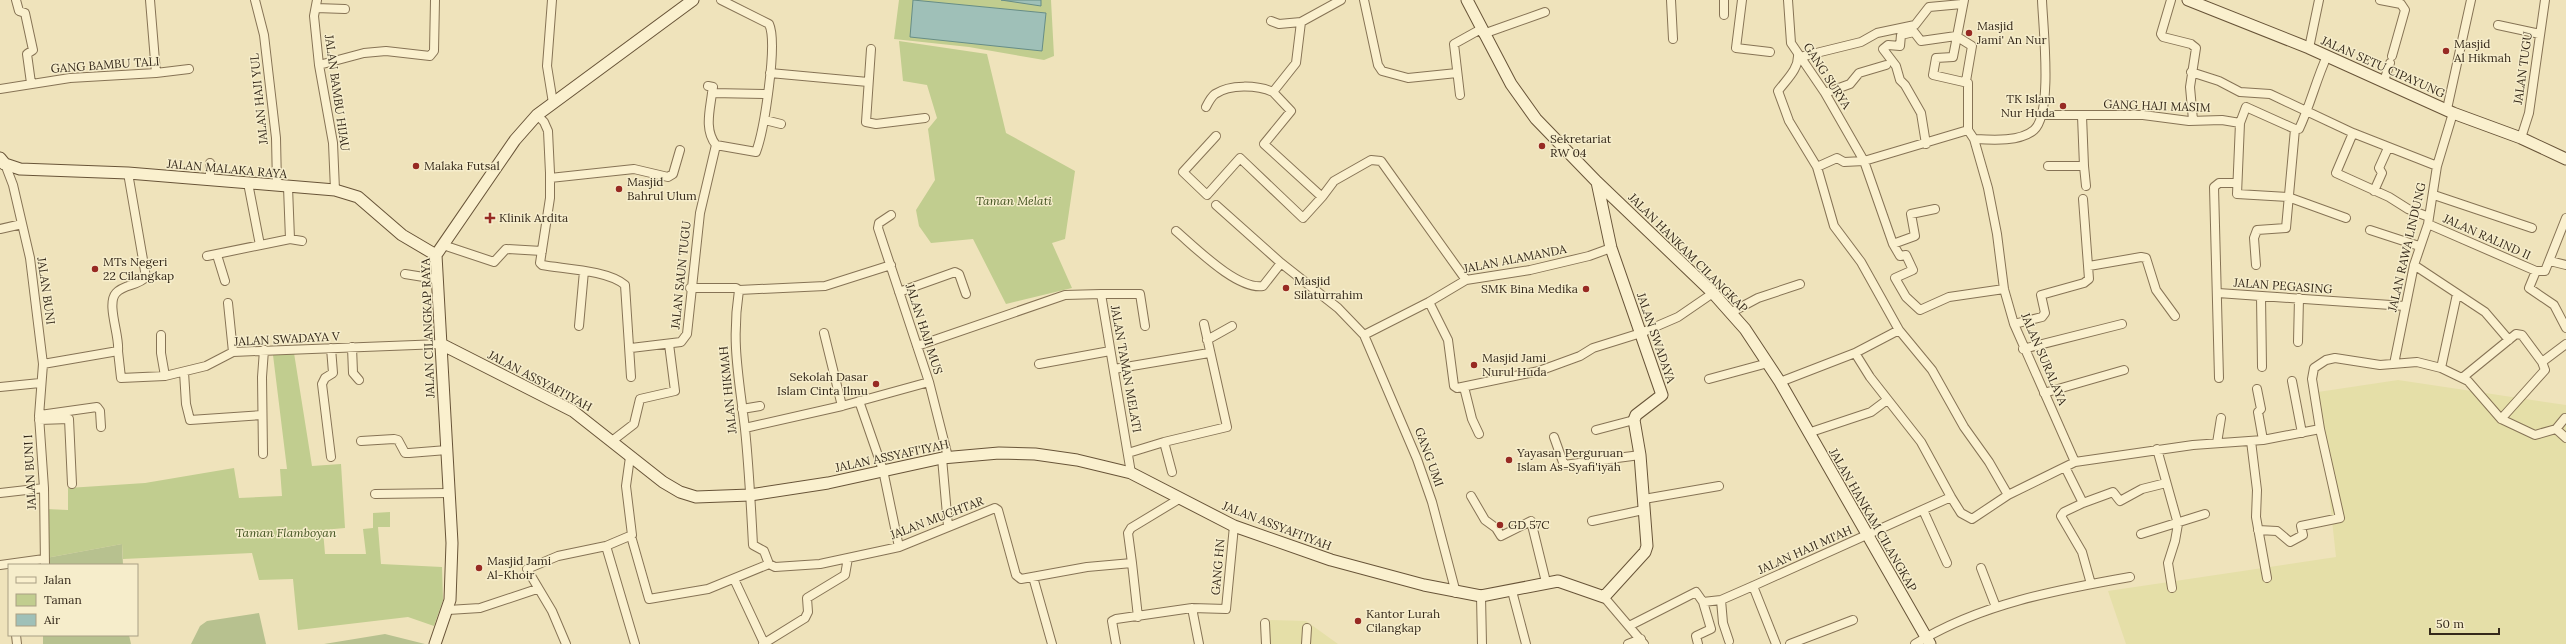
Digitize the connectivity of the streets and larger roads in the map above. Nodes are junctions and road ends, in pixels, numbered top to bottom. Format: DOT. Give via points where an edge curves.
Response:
graph roads {
  1 [pos="16,0"];
  2 [pos="150,0"];
  3 [pos="255,0"];
  4 [pos="435,0"];
  5 [pos="552,0"];
  6 [pos="693,0"];
  7 [pos="721,0"];
  8 [pos="1339,0"];
  9 [pos="1364,0"];
  10 [pos="1467,0"];
  11 [pos="1671,0"];
  12 [pos="1724,0"];
  13 [pos="1742,0"];
  14 [pos="1788,0"];
  15 [pos="2042,0"];
  16 [pos="2171,0"];
  17 [pos="2318,0"];
  18 [pos="2380,0"];
  19 [pos="2471,0"];
  20 [pos="2545,0"];
  21 [pos="2193,1"];
  22 [pos="1963,2"];
  23 [pos="316,4"];
  24 [pos="345,9"];
  25 [pos="1545,12"];
  26 [pos="1724,15"];
  27 [pos="1271,21"];
  28 [pos="1301,22"];
  29 [pos="2498,25"];
  30 [pos="1482,31"];
  31 [pos="2540,34"];
  32 [pos="1956,36"];
  33 [pos="1672,40"];
  34 [pos="2309,48"];
  35 [pos="871,49"];
  36 [pos="1770,52"];
  37 [pos="1799,56"];
  38 [pos="2327,56"];
  39 [pos="319,65"];
  40 [pos="1886,65"];
  41 [pos="189,69"];
  42 [pos="2191,72"];
  43 [pos="156,73"];
  44 [pos="770,73"];
  45 [pos="1457,73"];
  46 [pos="1966,81"];
  47 [pos="2384,81"];
  48 [pos="868,82"];
  49 [pos="31,83"];
  50 [pos="0,89"];
  51 [pos="1273,92"];
  52 [pos="1825,93"];
  53 [pos="768,94"];
  54 [pos="1460,95"];
  55 [pos="553,103"];
  56 [pos="1206,107"];
  57 [pos="2308,111"];
  58 [pos="2450,111"];
  59 [pos="537,115"];
  60 [pos="2043,115"];
  61 [pos="2082,116"];
  62 [pos="924,118"];
  63 [pos="765,120"];
  64 [pos="2193,120"];
  65 [pos="2241,120"];
  66 [pos="782,124"];
  67 [pos="1968,130"];
  68 [pos="2295,130"];
  69 [pos="2353,133"];
  70 [pos="1216,136"];
  71 [pos="2521,138"];
  72 [pos="1974,139"];
  73 [pos="1926,144"];
  74 [pos="716,145"];
  75 [pos="2388,148"];
  76 [pos="680,150"];
  77 [pos="2566,160"];
  78 [pos="1864,161"];
  79 [pos="2,163"];
  80 [pos="210,163"];
  81 [pos="2048,166"];
  82 [pos="2084,166"];
  83 [pos="2437,166"];
  84 [pos="1817,167"];
  85 [pos="128,173"];
  86 [pos="550,178"];
  87 [pos="210,181"];
  88 [pos="1597,182"];
  89 [pos="248,183"];
  90 [pos="2237,183"];
  91 [pos="282,186"];
  92 [pos="2086,186"];
  93 [pos="335,190"];
  94 [pos="2374,191"];
  95 [pos="2434,195"];
  96 [pos="1322,197"];
  97 [pos="2288,197"];
  98 [pos="2083,200"];
  99 [pos="1216,205"];
  100 [pos="1935,209"];
  101 [pos="891,215"];
  102 [pos="2346,218"];
  103 [pos="2566,218"];
  104 [pos="2428,221"];
  105 [pos="22,224"];
  106 [pos="2532,228"];
  107 [pos="0,229"];
  108 [pos="2370,230"];
  109 [pos="1176,231"];
  110 [pos="290,239"];
  111 [pos="302,241"];
  112 [pos="1894,244"];
  113 [pos="260,245"];
  114 [pos="442,245"];
  115 [pos="2419,246"];
  116 [pos="1611,248"];
  117 [pos="542,251"];
  118 [pos="217,255"];
  119 [pos="436,255"];
  120 [pos="207,256"];
  121 [pos="2550,260"];
  122 [pos="1281,263"];
  123 [pos="891,265"];
  124 [pos="2256,265"];
  125 [pos="2414,265"];
  126 [pos="2566,265"];
  127 [pos="2089,266"];
  128 [pos="584,271"];
  129 [pos="2536,272"];
  130 [pos="406,274"];
  131 [pos="436,279"];
  132 [pos="1466,280"];
  133 [pos="225,281"];
  134 [pos="1800,284"];
  135 [pos="690,288"];
  136 [pos="2004,289"];
  137 [pos="739,290"];
  138 [pos="899,292"];
  139 [pos="1713,293"];
  140 [pos="2218,293"];
  141 [pos="966,294"];
  142 [pos="1101,294"];
  143 [pos="2457,294"];
  144 [pos="2261,296"];
  145 [pos="2299,298"];
  146 [pos="1429,302"];
  147 [pos="228,303"];
  148 [pos="2405,306"];
  149 [pos="1730,313"];
  150 [pos="2175,316"];
  151 [pos="1204,324"];
  152 [pos="2014,324"];
  153 [pos="2122,324"];
  154 [pos="579,326"];
  155 [pos="1145,326"];
  156 [pos="1232,326"];
  157 [pos="2566,328"];
  158 [pos="1899,330"];
  159 [pos="824,333"];
  160 [pos="1641,333"];
  161 [pos="161,335"];
  162 [pos="1364,335"];
  163 [pos="1207,340"];
  164 [pos="2509,340"];
  165 [pos="2298,342"];
  166 [pos="441,344"];
  167 [pos="669,344"];
  168 [pos="2566,344"];
  169 [pos="916,346"];
  170 [pos="352,347"];
  171 [pos="331,348"];
  172 [pos="631,348"];
  173 [pos="2024,349"];
  174 [pos="264,350"];
  175 [pos="118,351"];
  176 [pos="1110,351"];
  177 [pos="233,352"];
  178 [pos="1209,353"];
  179 [pos="1855,353"];
  180 [pos="2542,362"];
  181 [pos="1768,363"];
  182 [pos="43,364"];
  183 [pos="1040,364"];
  184 [pos="2394,364"];
  185 [pos="2262,367"];
  186 [pos="2441,368"];
  187 [pos="1114,369"];
  188 [pos="2124,370"];
  189 [pos="184,372"];
  190 [pos="165,376"];
  191 [pos="631,377"];
  192 [pos="2218,378"];
  193 [pos="2462,378"];
  194 [pos="1709,379"];
  195 [pos="359,380"];
  196 [pos="2292,381"];
  197 [pos="929,382"];
  198 [pos="1780,382"];
  199 [pos="40,383"];
  200 [pos="0,387"];
  201 [pos="1464,387"];
  202 [pos="2257,389"];
  203 [pos="2044,393"];
  204 [pos="1887,400"];
  205 [pos="859,401"];
  206 [pos="760,406"];
  207 [pos="842,406"];
  208 [pos="742,409"];
  209 [pos="262,415"];
  210 [pos="39,418"];
  211 [pos="2221,418"];
  212 [pos="2565,418"];
  213 [pos="2501,419"];
  214 [pos="1634,420"];
  215 [pos="101,427"];
  216 [pos="744,428"];
  217 [pos="2320,429"];
  218 [pos="2556,429"];
  219 [pos="1596,430"];
  220 [pos="1808,433"];
  221 [pos="2302,433"];
  222 [pos="1479,434"];
  223 [pos="1554,436"];
  224 [pos="2566,438"];
  225 [pos="2263,440"];
  226 [pos="361,441"];
  227 [pos="612,441"];
  228 [pos="2251,441"];
  229 [pos="1164,442"];
  230 [pos="2217,443"];
  231 [pos="447,450"];
  232 [pos="2157,450"];
  233 [pos="1128,453"];
  234 [pos="263,454"];
  235 [pos="1640,455"];
  236 [pos="330,457"];
  237 [pos="630,457"];
  238 [pos="945,457"];
  239 [pos="2075,462"];
  240 [pos="2066,469"];
  241 [pos="883,470"];
  242 [pos="1172,472"];
  243 [pos="1131,473"];
  244 [pos="2166,483"];
  245 [pos="72,484"];
  246 [pos="1719,486"];
  247 [pos="44,488"];
  248 [pos="750,491"];
  249 [pos="449,493"];
  250 [pos="0,494"];
  251 [pos="375,494"];
  252 [pos="2008,495"];
  253 [pos="1471,496"];
  254 [pos="1951,497"];
  255 [pos="1179,498"];
  256 [pos="2083,503"];
  257 [pos="1644,504"];
  258 [pos="1923,510"];
  259 [pos="2205,514"];
  260 [pos="1592,521"];
  261 [pos="2178,524"];
  262 [pos="948,526"];
  263 [pos="1234,526"];
  264 [pos="2258,530"];
  265 [pos="2141,534"];
  266 [pos="631,535"];
  267 [pos="1867,537"];
  268 [pos="606,546"];
  269 [pos="899,547"];
  270 [pos="848,558"];
  271 [pos="45,562"];
  272 [pos="1132,563"];
  273 [pos="1947,563"];
  274 [pos="10,564"];
  275 [pos="769,564"];
  276 [pos="1981,568"];
  277 [pos="1033,577"];
  278 [pos="2130,577"];
  279 [pos="2267,578"];
  280 [pos="734,579"];
  281 [pos="1546,582"];
  282 [pos="2091,584"];
  283 [pos="1753,586"];
  284 [pos="2172,588"];
  285 [pos="538,589"];
  286 [pos="1512,591"];
  287 [pos="1456,593"];
  288 [pos="1481,596"];
  289 [pos="1604,597"];
  290 [pos="1721,600"];
  291 [pos="1703,602"];
  292 [pos="1192,608"];
  293 [pos="1996,608"];
  294 [pos="448,610"];
  295 [pos="1138,616"];
  296 [pos="1853,620"];
  297 [pos="1265,622"];
  298 [pos="1631,625"];
  299 [pos="1307,628"];
  300 [pos="1643,641"];
  301 [pos="1729,641"];
  302 [pos="1928,641"];
  303 [pos="435,644"];
  304 [pos="566,644"];
  305 [pos="635,644"];
  306 [pos="764,644"];
  307 [pos="1052,644"];
  308 [pos="1116,644"];
  309 [pos="1199,644"];
  310 [pos="1266,644"];
  311 [pos="1306,644"];
  312 [pos="1482,644"];
  313 [pos="1526,644"];
  314 [pos="1628,644"];
  315 [pos="1698,644"];
  316 [pos="1776,644"];
  317 [pos="1790,644"];
  318 [pos="1915,644"];
  1 -- 49 [label="street" via="18,11 25,13 33,50 26,54"];
  2 -- 43 [label="street"];
  3 -- 91 [label="street, JALAN HAJI YUL" via="264,35"];
  4 -- 39 [label="street" via="434,51 430,56 386,51"];
  5 -- 55 [label="street" via="547,66"];
  6 -- 55 [label="street, JALAN CILANGKAP RAYA"];
  7 -- 44 [label="street" via="769,24"];
  8 -- 28 [label="street"];
  9 -- 45 [label="street" via="1378,65 1382,71 1408,78"];
  10 -- 30 [label="street, JALAN HANKAM CILANGKAP"];
  11 -- 33 [label="street"];
  12 -- 26 [label="street"];
  13 -- 36 [label="street" via="1736,48"];
  14 -- 37 [label="street, GANG SURYA" via="1789,34"];
  15 -- 60 [label="street" via="2045,89"];
  16 -- 42 [label="street" via="2161,34 2163,37 2194,45 2196,50"];
  17 -- 34 [label="street"];
  18 -- 47 [label="street" via="2401,4 2405,10"];
  19 -- 58 [label="street, JALAN RAWA LINDUNG"];
  20 -- 31 [label="street, JALAN TUGU"];
  21 -- 34 [label="street, JALAN SETU CIPAYUNG"];
  22 -- 32 [label="street"];
  22 -- 37 [label="street" via="1930,7 1915,25 1877,33 1861,42"];
  23 -- 24 [label="street"];
  23 -- 39 [label="street, JALAN BAMBU HIJAU" via="314,16"];
  25 -- 30 [label="street"];
  27 -- 28 [label="street" via="1279,24"];
  28 -- 51 [label="street" via="1296,63"];
  29 -- 31 [label="street"];
  30 -- 45 [label="street" via="1454,44"];
  30 -- 88 [label="street, JALAN HANKAM CILANGKAP" via="1511,84 1536,119"];
  31 -- 71 [label="street, JALAN TUGU" via="2529,112"];
  32 -- 46 [label="street" via="1972,46"];
  32 -- 46 [label="street" via="1953,57 1936,58 1933,75"];
  32 -- 73 [label="street" via="1921,41 1914,32 1903,33 1900,46 1888,45 1883,49 1896,66 1900,80 1921,113"];
  34 -- 38 [label="street, JALAN SETU CIPAYUNG"];
  35 -- 48 [label="street"];
  37 -- 52 [label="street, GANG SURYA"];
  37 -- 84 [label="street" via="1794,70 1778,91 1779,99 1794,130"];
  38 -- 47 [label="street, JALAN SETU CIPAYUNG"];
  38 -- 57 [label="street" via="2313,87"];
  39 -- 93 [label="street, JALAN BAMBU HIJAU" via="334,143"];
  40 -- 52 [label="street" via="1859,73 1850,84"];
  41 -- 43 [label="street, GANG BAMBU TALI"];
  42 -- 57 [label="street" via="2219,81 2240,92 2267,92"];
  42 -- 64 [label="street"];
  43 -- 49 [label="street, GANG BAMBU TALI" via="101,75"];
  44 -- 48 [label="street"];
  44 -- 53 [label="street"];
  45 -- 54 [label="street"];
  46 -- 67 [label="street"];
  47 -- 58 [label="street, JALAN SETU CIPAYUNG"];
  48 -- 62 [label="street" via="866,122 876,124"];
  49 -- 50 [label="street, GANG BAMBU TALI"];
  51 -- 56 [label="street" via="1239,86 1214,95"];
  51 -- 96 [label="street" via="1292,111 1264,144"];
  52 -- 78 [label="street, GANG SURYA"];
  53 -- 63 [label="street"];
  53 -- 74 [label="street" via="710,89 708,129"];
  55 -- 59 [label="street, JALAN CILANGKAP RAYA"];
  57 -- 68 [label="street"];
  57 -- 69 [label="street"];
  58 -- 71 [label="street, JALAN SETU CIPAYUNG"];
  58 -- 83 [label="street, JALAN RAWA LINDUNG"];
  59 -- 86 [label="street" via="548,131"];
  59 -- 114 [label="street, JALAN CILANGKAP RAYA" via="515,140"];
  60 -- 61 [label="street, GANG HAJI MASIM"];
  60 -- 72 [label="street" via="2038,125 2027,135 1991,140"];
  61 -- 64 [label="street, GANG HAJI MASIM" via="2143,115"];
  61 -- 82 [label="street"];
  63 -- 66 [label="street"];
  63 -- 74 [label="street" via="756,153"];
  64 -- 65 [label="street, GANG HAJI MASIM"];
  65 -- 68 [label="street" via="2246,107"];
  65 -- 90 [label="street"];
  67 -- 72 [label="street"];
  67 -- 73 [label="street"];
  68 -- 97 [label="street"];
  69 -- 75 [label="street"];
  69 -- 94 [label="street, JALAN RALIND II" via="2336,173"];
  70 -- 96 [label="street" via="1183,172 1207,195 1240,158 1303,218"];
  71 -- 77 [label="street, JALAN SETU CIPAYUNG"];
  72 -- 136 [label="street, JALAN SURALAYA" via="1997,234"];
  73 -- 78 [label="street"];
  74 -- 135 [label="street, JALAN SAUN TUGU" via="700,213"];
  75 -- 83 [label="street"];
  75 -- 94 [label="street" via="2379,168 2382,173"];
  76 -- 86 [label="street" via="673,174 668,177 634,169"];
  78 -- 84 [label="street" via="1844,162 1837,158"];
  78 -- 112 [label="street, GANG SURYA"];
  79 -- 85 [label="street, JALAN MALAKA RAYA" via="20,169"];
  79 -- 105 [label="street, JALAN BUNI"];
  80 -- 87 [label="street"];
  81 -- 82 [label="street"];
  82 -- 92 [label="street"];
  83 -- 95 [label="street, JALAN RAWA LINDUNG"];
  84 -- 158 [label="street" via="1834,226 1861,262"];
  85 -- 87 [label="street, JALAN MALAKA RAYA"];
  85 -- 175 [label="street" via="146,277 138,284 119,290 114,296 113,310"];
  86 -- 117 [label="street" via="550,198"];
  87 -- 89 [label="street, JALAN MALAKA RAYA"];
  88 -- 116 [label="street, JALAN SWADAYA"];
  88 -- 139 [label="street, JALAN HANKAM CILANGKAP"];
  89 -- 91 [label="street, JALAN MALAKA RAYA"];
  89 -- 113 [label="street"];
  90 -- 97 [label="street" via="2237,194"];
  90 -- 140 [label="street, JALAN PEGASING" via="2219,183 2214,187"];
  91 -- 93 [label="street, JALAN MALAKA RAYA"];
  91 -- 110 [label="street, JALAN HAJI YUL"];
  93 -- 119 [label="street, JALAN MALAKA RAYA" via="358,197 402,234"];
  94 -- 104 [label="street, JALAN RALIND II" via="2389,197"];
  95 -- 104 [label="street, JALAN RAWA LINDUNG"];
  95 -- 106 [label="street"];
  96 -- 132 [label="street" via="1334,181 1371,160 1381,161"];
  97 -- 102 [label="street"];
  97 -- 124 [label="street" via="2286,228 2257,230 2254,238"];
  98 -- 127 [label="street"];
  99 -- 122 [label="street"];
  100 -- 112 [label="street" via="1912,214 1915,236"];
  101 -- 123 [label="street, JALAN HAJI MUS" via="880,223 878,228"];
  103 -- 121 [label="street"];
  104 -- 115 [label="street, JALAN RAWA LINDUNG"];
  104 -- 129 [label="street, JALAN RALIND II"];
  105 -- 107 [label="street"];
  105 -- 182 [label="street, JALAN BUNI" via="30,258"];
  108 -- 115 [label="street"];
  109 -- 122 [label="street" via="1236,280 1263,286"];
  110 -- 111 [label="street"];
  110 -- 113 [label="street"];
  112 -- 136 [label="street" via="1900,256 1906,255 1913,270 1895,280 1906,297 1920,310 1949,297"];
  113 -- 118 [label="street"];
  114 -- 117 [label="street" via="494,262 506,249"];
  114 -- 119 [label="street, JALAN CILANGKAP RAYA"];
  115 -- 125 [label="street, JALAN RAWA LINDUNG"];
  116 -- 132 [label="street, JALAN ALAMANDA" via="1530,270"];
  116 -- 160 [label="street, JALAN SWADAYA"];
  117 -- 128 [label="street" via="542,265"];
  118 -- 120 [label="street"];
  118 -- 133 [label="street"];
  119 -- 131 [label="street, JALAN CILANGKAP RAYA"];
  121 -- 126 [label="street"];
  121 -- 129 [label="street" via="2544,272"];
  122 -- 162 [label="street" via="1338,308"];
  123 -- 137 [label="street" via="825,286"];
  123 -- 138 [label="street, JALAN HAJI MUS"];
  125 -- 143 [label="street"];
  125 -- 148 [label="street, JALAN RAWA LINDUNG"];
  127 -- 150 [label="street" via="2141,256 2146,258 2156,290"];
  127 -- 152 [label="street" via="2089,279 2084,283 2041,295 2044,313 2042,317"];
  128 -- 154 [label="street"];
  128 -- 172 [label="street" via="617,280 625,285"];
  129 -- 157 [label="street, JALAN RALIND II" via="2529,288 2554,305"];
  130 -- 131 [label="street"];
  131 -- 166 [label="street, JALAN CILANGKAP RAYA"];
  132 -- 146 [label="street, JALAN ALAMANDA"];
  134 -- 149 [label="street" via="1758,298"];
  135 -- 137 [label="street"];
  135 -- 167 [label="street, JALAN SAUN TUGU" via="687,334 681,342"];
  136 -- 152 [label="street, JALAN SURALAYA"];
  137 -- 208 [label="street, JALAN HIKMAH" via="734,324 736,367"];
  138 -- 141 [label="street" via="955,272 960,274"];
  138 -- 169 [label="street, JALAN HAJI MUS"];
  139 -- 149 [label="street, JALAN HANKAM CILANGKAP"];
  139 -- 160 [label="street" via="1678,317"];
  140 -- 144 [label="street, JALAN PEGASING"];
  140 -- 192 [label="street"];
  142 -- 155 [label="street" via="1138,292 1142,297"];
  142 -- 169 [label="street, JALAN TAMAN MELATI" via="1065,295"];
  142 -- 176 [label="street, JALAN TAMAN MELATI"];
  143 -- 164 [label="street" via="2490,316"];
  143 -- 186 [label="street"];
  144 -- 145 [label="street, JALAN PEGASING"];
  144 -- 185 [label="street"];
  145 -- 148 [label="street, JALAN PEGASING"];
  145 -- 165 [label="street"];
  146 -- 162 [label="street, JALAN ALAMANDA"];
  146 -- 201 [label="street" via="1448,340 1454,386"];
  147 -- 177 [label="street"];
  148 -- 184 [label="street, JALAN RAWA LINDUNG"];
  149 -- 181 [label="street, JALAN HANKAM CILANGKAP" via="1746,329"];
  151 -- 163 [label="street"];
  152 -- 173 [label="street, JALAN SURALAYA"];
  153 -- 173 [label="street"];
  156 -- 163 [label="street"];
  158 -- 179 [label="street"];
  158 -- 252 [label="street" via="1932,370"];
  159 -- 207 [label="street"];
  160 -- 201 [label="street" via="1593,348 1580,356 1539,371"];
  160 -- 214 [label="street, JALAN SWADAYA" via="1662,395 1636,414"];
  161 -- 190 [label="street"];
  162 -- 287 [label="street, GANG UMI" via="1417,459 1432,502"];
  163 -- 178 [label="street"];
  164 -- 180 [label="street" via="2516,334 2522,335"];
  164 -- 193 [label="street"];
  166 -- 170 [label="street, JALAN SWADAYA V"];
  166 -- 227 [label="street, JALAN ASSYAFI'IYAH" via="572,411"];
  166 -- 231 [label="street, JALAN CILANGKAP RAYA"];
  167 -- 172 [label="street, JALAN SAUN TUGU"];
  167 -- 227 [label="street" via="675,391 640,399 634,424"];
  168 -- 180 [label="street"];
  169 -- 197 [label="street, JALAN HAJI MUS"];
  170 -- 171 [label="street, JALAN SWADAYA V"];
  170 -- 195 [label="street" via="353,373"];
  171 -- 174 [label="street, JALAN SWADAYA V"];
  171 -- 236 [label="street" via="333,373 325,378 322,384"];
  172 -- 191 [label="street"];
  173 -- 203 [label="street, JALAN SURALAYA"];
  174 -- 177 [label="street, JALAN SWADAYA V"];
  174 -- 209 [label="street"];
  175 -- 182 [label="street"];
  175 -- 190 [label="street, JALAN SWADAYA V" via="120,378"];
  176 -- 183 [label="street"];
  176 -- 187 [label="street, JALAN TAMAN MELATI"];
  177 -- 189 [label="street, JALAN SWADAYA V" via="206,366"];
  178 -- 187 [label="street"];
  178 -- 229 [label="street" via="1227,428"];
  179 -- 198 [label="street"];
  179 -- 204 [label="street"];
  180 -- 213 [label="street" via="2545,370"];
  181 -- 194 [label="street"];
  181 -- 198 [label="street, JALAN HANKAM CILANGKAP"];
  182 -- 199 [label="street, JALAN BUNI"];
  184 -- 186 [label="street" via="2417,362"];
  184 -- 217 [label="street" via="2380,365 2335,358 2326,360 2314,368 2312,380"];
  186 -- 193 [label="street"];
  187 -- 233 [label="street, JALAN TAMAN MELATI"];
  188 -- 203 [label="street"];
  189 -- 190 [label="street, JALAN SWADAYA V"];
  189 -- 209 [label="street" via="190,420"];
  193 -- 213 [label="street"];
  196 -- 221 [label="street"];
  197 -- 205 [label="street"];
  197 -- 238 [label="street, JALAN HAJI MUS"];
  198 -- 220 [label="street, JALAN HANKAM CILANGKAP"];
  199 -- 200 [label="street"];
  199 -- 210 [label="street, JALAN BUNI I"];
  201 -- 222 [label="street" via="1472,419"];
  202 -- 225 [label="street"];
  203 -- 239 [label="street, JALAN SURALAYA"];
  204 -- 220 [label="street" via="1871,412"];
  204 -- 254 [label="street" via="1921,442"];
  205 -- 207 [label="street"];
  205 -- 241 [label="street"];
  206 -- 208 [label="street"];
  207 -- 216 [label="street"];
  208 -- 216 [label="street, JALAN HIKMAH"];
  209 -- 234 [label="street"];
  210 -- 215 [label="street" via="97,407 100,411"];
  210 -- 245 [label="street" via="69,419"];
  210 -- 247 [label="street, JALAN BUNI I"];
  211 -- 230 [label="street"];
  212 -- 218 [label="street"];
  213 -- 218 [label="street" via="2535,435"];
  214 -- 219 [label="street"];
  214 -- 235 [label="street"];
  216 -- 248 [label="street, JALAN HIKMAH"];
  217 -- 221 [label="street"];
  217 -- 264 [label="street" via="2340,518 2301,526 2303,534 2290,542 2277,531"];
  218 -- 224 [label="street"];
  220 -- 267 [label="street, JALAN HANKAM CILANGKAP"];
  221 -- 225 [label="street"];
  223 -- 235 [label="street" via="1564,465"];
  225 -- 228 [label="street"];
  226 -- 231 [label="street" via="398,440 405,453"];
  227 -- 237 [label="street, JALAN ASSYAFI'IYAH"];
  228 -- 230 [label="street"];
  228 -- 264 [label="street" via="2257,490"];
  229 -- 233 [label="street"];
  229 -- 242 [label="street"];
  230 -- 232 [label="street"];
  231 -- 249 [label="street, JALAN CILANGKAP RAYA"];
  232 -- 239 [label="street"];
  232 -- 244 [label="street"];
  233 -- 243 [label="street, JALAN TAMAN MELATI"];
  235 -- 257 [label="street"];
  237 -- 248 [label="street, JALAN ASSYAFI'IYAH" via="680,492 696,497"];
  237 -- 266 [label="street" via="626,486"];
  238 -- 241 [label="street, JALAN ASSYAFI'IYAH"];
  238 -- 243 [label="street, JALAN ASSYAFI'IYAH" via="999,453 1035,454"];
  238 -- 262 [label="street, JALAN HAJI MUS"];
  239 -- 240 [label="street"];
  240 -- 252 [label="street"];
  240 -- 256 [label="street"];
  241 -- 248 [label="street, JALAN ASSYAFI'IYAH" via="828,483"];
  241 -- 269 [label="street"];
  243 -- 255 [label="street, JALAN ASSYAFI'IYAH"];
  244 -- 256 [label="street" via="2142,489 2120,501 2113,492"];
  244 -- 261 [label="street"];
  246 -- 257 [label="street"];
  247 -- 250 [label="street"];
  247 -- 271 [label="street, JALAN BUNI I"];
  248 -- 275 [label="street, JALAN HIKMAH" via="753,545 764,551"];
  249 -- 251 [label="street"];
  249 -- 294 [label="street, JALAN CILANGKAP RAYA" via="452,544 451,598"];
  252 -- 254 [label="street" via="1972,519 1961,513"];
  253 -- 281 [label="street" via="1485,520 1496,528 1501,536 1531,521"];
  254 -- 258 [label="street, JALAN HAJI MI'AH"];
  255 -- 263 [label="street, JALAN ASSYAFI'IYAH"];
  255 -- 272 [label="street" via="1131,528 1128,533"];
  256 -- 282 [label="street" via="2061,516 2082,552"];
  257 -- 260 [label="street"];
  257 -- 289 [label="street" via="1648,538 1645,552"];
  258 -- 267 [label="street, JALAN HAJI MI'AH"];
  258 -- 273 [label="street"];
  259 -- 261 [label="street"];
  261 -- 265 [label="street"];
  261 -- 284 [label="street" via="2176,542 2168,563"];
  262 -- 269 [label="street, JALAN MUCHTAR"];
  262 -- 277 [label="street, JALAN MUCHTAR" via="995,508 998,510 1016,575 1021,579"];
  263 -- 287 [label="street, JALAN ASSYAFI'IYAH" via="1331,560"];
  263 -- 292 [label="street, GANG HN" via="1226,609"];
  264 -- 279 [label="street"];
  266 -- 268 [label="street"];
  266 -- 280 [label="street" via="649,599 708,589"];
  267 -- 283 [label="street, JALAN HAJI MI'AH"];
  267 -- 302 [label="street, JALAN HANKAM CILANGKAP"];
  268 -- 285 [label="street" via="558,556 527,569"];
  268 -- 305 [label="street"];
  269 -- 270 [label="street, JALAN MUCHTAR"];
  270 -- 275 [label="street, JALAN MUCHTAR" via="799,566 775,567"];
  270 -- 306 [label="street" via="846,575 807,598 808,612 805,618"];
  271 -- 274 [label="street"];
  272 -- 277 [label="street, JALAN MUCHTAR" via="1087,567"];
  272 -- 295 [label="street"];
  275 -- 280 [label="street"];
  276 -- 293 [label="street"];
  277 -- 307 [label="street"];
  278 -- 282 [label="street"];
  280 -- 306 [label="street"];
  281 -- 286 [label="street, JALAN ASSYAFI'IYAH"];
  281 -- 289 [label="street, JALAN ASSYAFI'IYAH" via="1570,584"];
  282 -- 293 [label="street" via="2037,595"];
  283 -- 290 [label="street, JALAN HAJI MI'AH"];
  283 -- 316 [label="street"];
  285 -- 294 [label="street" via="480,608"];
  285 -- 304 [label="street" via="552,611"];
  286 -- 288 [label="street, JALAN ASSYAFI'IYAH"];
  286 -- 313 [label="street"];
  287 -- 288 [label="street, JALAN ASSYAFI'IYAH"];
  288 -- 312 [label="street"];
  289 -- 298 [label="street"];
  290 -- 291 [label="street, JALAN HAJI MI'AH"];
  290 -- 301 [label="street" via="1723,623"];
  291 -- 298 [label="street" via="1695,592"];
  291 -- 315 [label="street" via="1711,629 1696,636"];
  292 -- 295 [label="street"];
  292 -- 309 [label="street"];
  293 -- 302 [label="street" via="1978,613"];
  294 -- 303 [label="street, JALAN CILANGKAP RAYA"];
  295 -- 308 [label="street" via="1112,621"];
  296 -- 317 [label="street"];
  297 -- 310 [label="street"];
  298 -- 300 [label="street"];
  299 -- 311 [label="street"];
  300 -- 314 [label="street"];
  302 -- 318 [label="street"];
}
